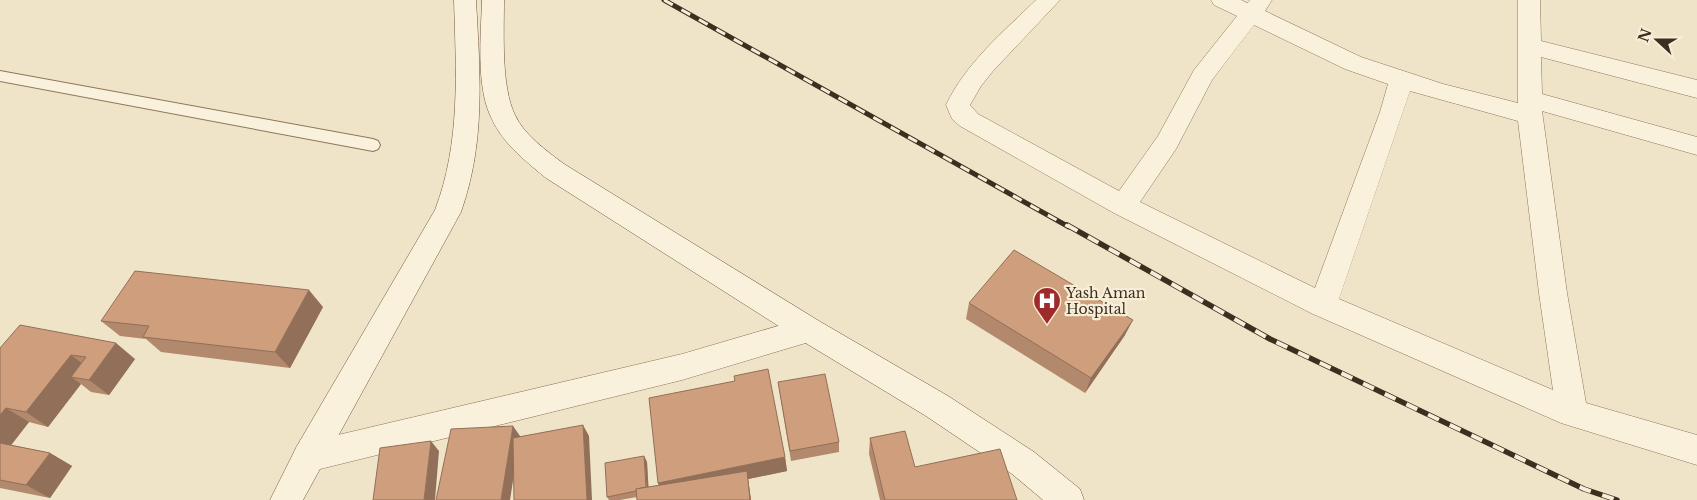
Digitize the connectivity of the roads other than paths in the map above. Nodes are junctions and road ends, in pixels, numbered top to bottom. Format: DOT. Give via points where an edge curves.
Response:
graph roads {
  1 [pos="465,0"];
  2 [pos="493,0"];
  3 [pos="1049,0"];
  4 [pos="1222,0"];
  5 [pos="1529,0"];
  6 [pos="1256,7"];
  7 [pos="1531,46"];
  8 [pos="0,76"];
  9 [pos="1401,80"];
  10 [pos="1697,88"];
  11 [pos="1530,107"];
  12 [pos="373,145"];
  13 [pos="1697,146"];
  14 [pos="1123,206"];
  15 [pos="1322,305"];
  16 [pos="809,330"];
  17 [pos="1572,414"];
  18 [pos="1697,450"];
  19 [pos="308,457"];
  20 [pos="286,500"];
  21 [pos="1068,500"];
  1 -- 19 [label="street" via="468,100 461,172 455,196"];
  2 -- 16 [label="street" via="497,97 502,115 522,142 555,171"];
  3 -- 14 [label="street" via="982,70 958,105 969,120"];
  4 -- 6 [label="street"];
  5 -- 7 [label="street"];
  6 -- 9 [label="street" via="1353,63"];
  6 -- 14 [label="street" via="1202,76 1167,142"];
  7 -- 10 [label="street"];
  7 -- 11 [label="street"];
  8 -- 12 [label="lane"];
  9 -- 11 [label="street" via="1440,92"];
  9 -- 15 [label="street"];
  11 -- 13 [label="street"];
  11 -- 17 [label="street"];
  14 -- 15 [label="street"];
  15 -- 17 [label="street"];
  16 -- 19 [label="street" via="682,367"];
  16 -- 21 [label="street" via="1023,462"];
  17 -- 18 [label="street"];
  19 -- 20 [label="street"];
}
